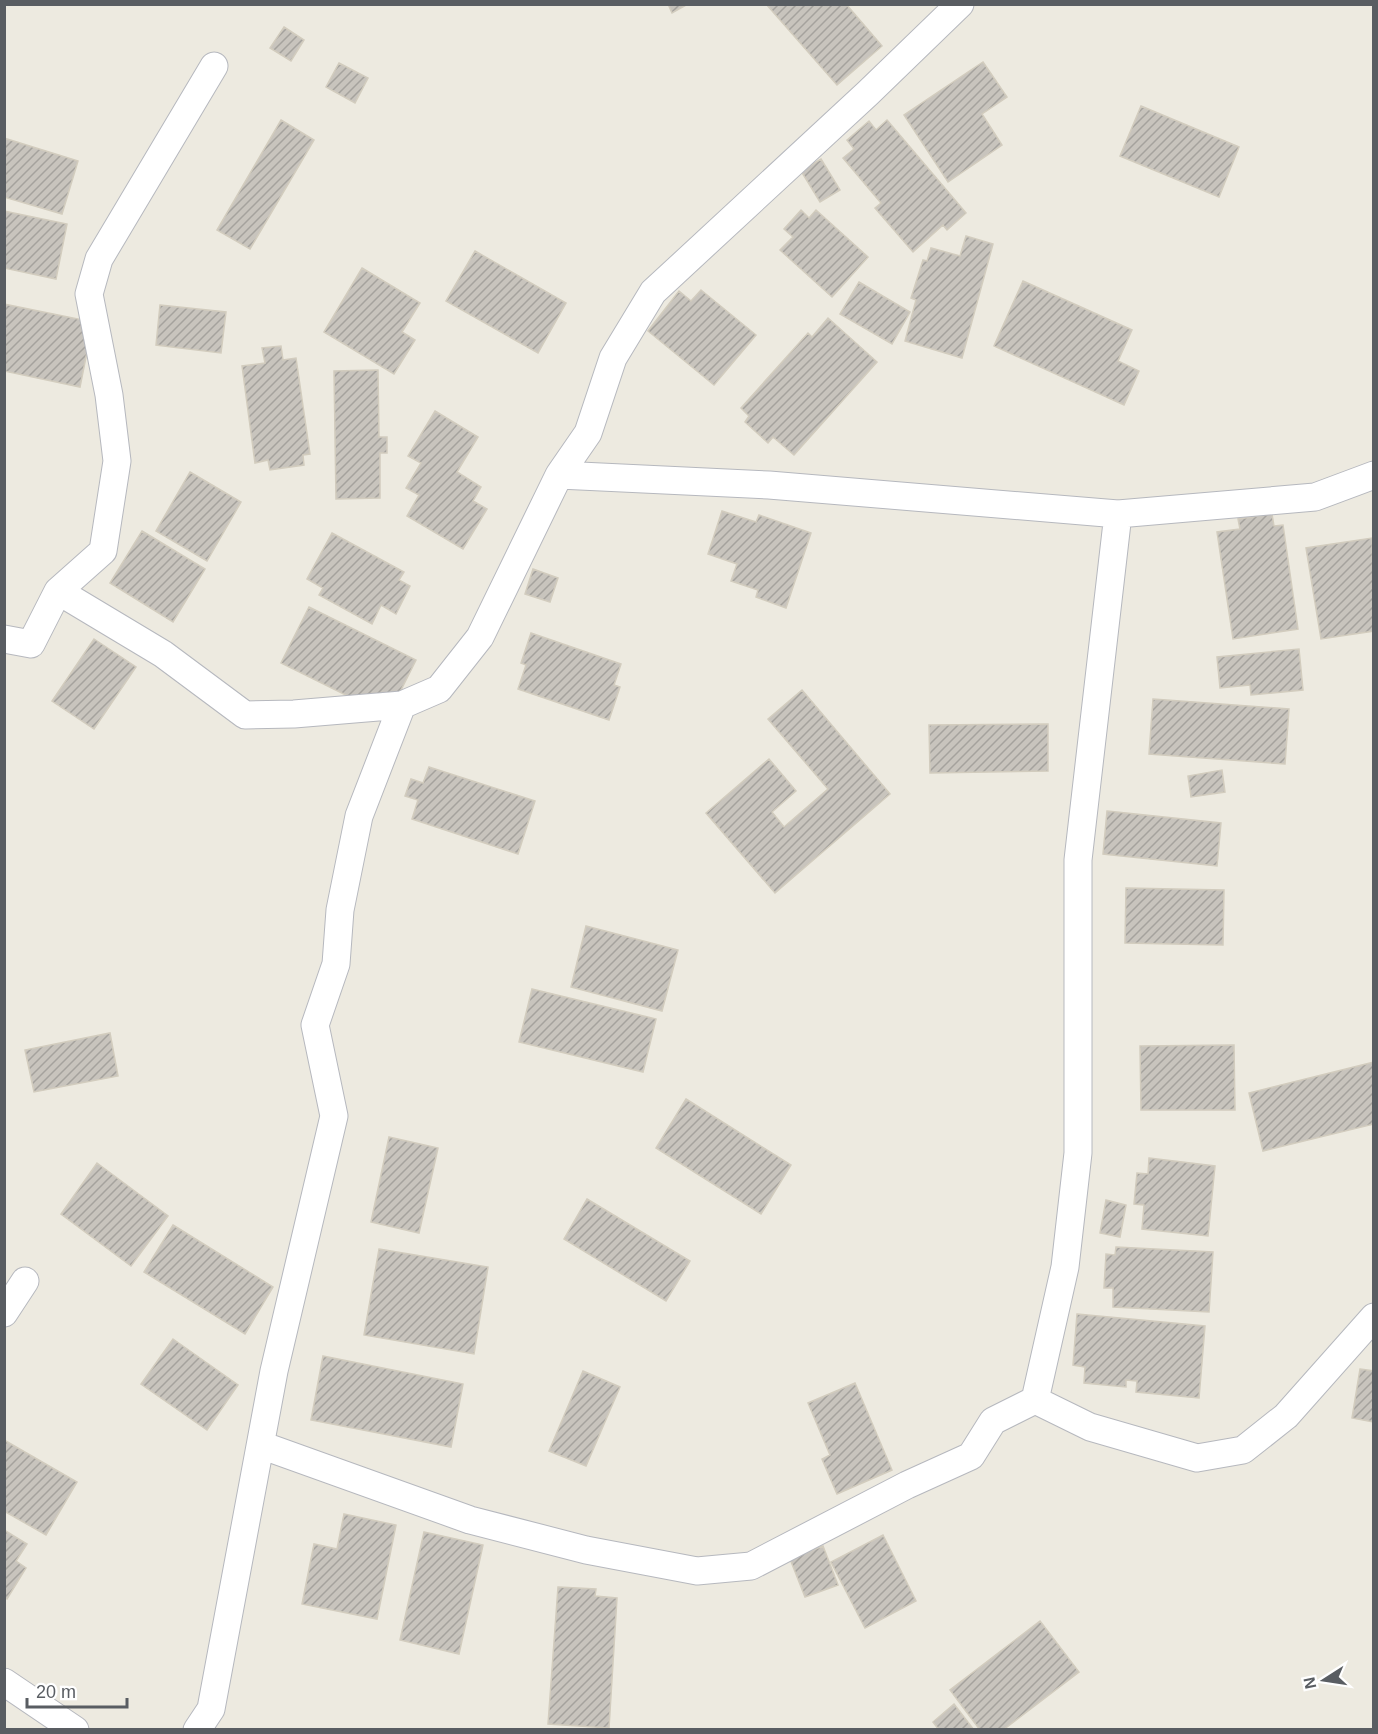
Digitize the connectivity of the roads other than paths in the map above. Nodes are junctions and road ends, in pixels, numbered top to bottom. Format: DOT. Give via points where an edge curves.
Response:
graph roads {
  1 [pos="960,4"];
  2 [pos="214,66"];
  3 [pos="559,475"];
  4 [pos="1374,475"];
  5 [pos="1118,514"];
  6 [pos="58,591"];
  7 [pos="4,639"];
  8 [pos="402,705"];
  9 [pos="25,1281"];
  10 [pos="4,1313"];
  11 [pos="1374,1317"];
  12 [pos="1035,1400"];
  13 [pos="261,1445"];
  14 [pos="4,1682"];
  15 [pos="75,1730"];
  16 [pos="197,1730"];
  1 -- 3 [label="street" via="653,292 614,357 588,433"];
  2 -- 6 [label="street" via="99,259 90,294 117,461 103,552"];
  3 -- 5 [label="street" via="769,485"];
  3 -- 8 [label="street" via="480,637 439,689"];
  4 -- 5 [label="street" via="1315,497"];
  5 -- 12 [label="street" via="1078,860 1078,1153 1065,1267"];
  6 -- 7 [label="street" via="31,644"];
  6 -- 8 [label="street" via="163,654 245,715"];
  8 -- 13 [label="street" via="359,816 340,910 336,964 315,1025 334,1116 306,1226"];
  9 -- 10 [label="street"];
  11 -- 12 [label="street" via="1286,1416 1243,1450 1197,1458 1090,1426"];
  12 -- 13 [label="street" via="993,1421 971,1456 751,1566 697,1571 586,1550 470,1520"];
  13 -- 16 [label="street" via="211,1709"];
  14 -- 15 [label="street"];
}
